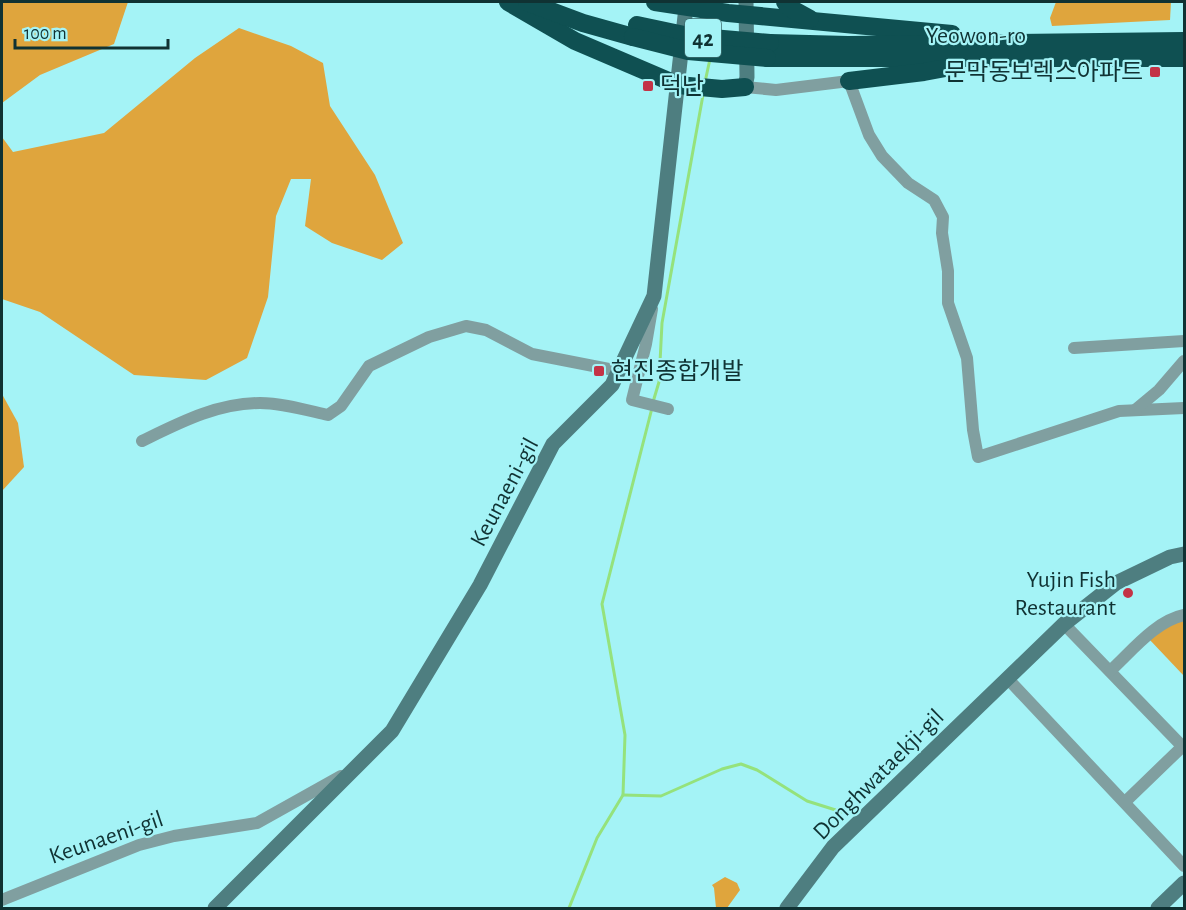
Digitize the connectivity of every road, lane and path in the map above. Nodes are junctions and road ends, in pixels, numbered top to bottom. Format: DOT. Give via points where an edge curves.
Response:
graph roads {
  1 [pos="508,2"];
  2 [pos="527,2"];
  3 [pos="562,2"];
  4 [pos="656,2"];
  5 [pos="785,2"];
  6 [pos="692,8"];
  7 [pos="747,8"];
  8 [pos="816,22"];
  9 [pos="635,31"];
  10 [pos="1185,41"];
  11 [pos="988,52"];
  12 [pos="1185,58"];
  13 [pos="849,81"];
  14 [pos="684,86"];
  15 [pos="745,87"];
  16 [pos="654,296"];
  17 [pos="1185,341"];
  18 [pos="1074,348"];
  19 [pos="1185,361"];
  20 [pos="619,371"];
  21 [pos="665,408"];
  22 [pos="1185,408"];
  23 [pos="1135,410"];
  24 [pos="142,441"];
  25 [pos="1185,554"];
  26 [pos="1185,615"];
  27 [pos="1064,624"];
  28 [pos="1110,671"];
  29 [pos="1007,678"];
  30 [pos="1184,746"];
  31 [pos="356,767"];
  32 [pos="1125,802"];
  33 [pos="1185,866"];
  34 [pos="1185,883"];
  35 [pos="2,900"];
  36 [pos="215,909"];
  37 [pos="786,909"];
  38 [pos="1158,909"];
  1 -- 14 [label="highway" via="575,41"];
  2 -- 9 [label="highway, 42" via="583,23"];
  3 -- 9 [label="highway, 42"];
  4 -- 6 [label="highway"];
  5 -- 8 [label="highway"];
  6 -- 7 [label="highway" via="728,13"];
  6 -- 14 [label="street, Keunaeni-gil"];
  7 -- 8 [label="highway"];
  7 -- 15 [label="street"];
  8 -- 11 [label="highway" via="961,35"];
  9 -- 11 [label="highway, Yeowon-ro / 42, bridge" via="688,51"];
  10 -- 11 [label="highway, Yeowon-ro / 42"];
  11 -- 12 [label="highway, Yeowon-ro / 42"];
  11 -- 13 [label="highway" via="924,72"];
  13 -- 15 [label="street" via="776,90"];
  13 -- 23 [label="street" via="869,135 882,156 908,183 934,200 943,217 948,303 967,358 978,457 1119,411"];
  14 -- 15 [label="highway"];
  14 -- 16 [label="street, Keunaeni-gil"];
  16 -- 20 [label="street, Keunaeni-gil"];
  16 -- 21 [label="street" via="632,400"];
  17 -- 18 [label="street"];
  19 -- 23 [label="street"];
  20 -- 24 [label="street" via="531,354 486,330 466,326 429,337 369,366 340,406 328,415 260,403 217,408"];
  20 -- 31 [label="street, Keunaeni-gil" via="612,385 553,444 480,585 393,730"];
  22 -- 23 [label="street"];
  25 -- 27 [label="street, Donghwataekji-gil" via="1170,557 1116,583"];
  26 -- 28 [label="street" via="1174,617 1148,636"];
  27 -- 28 [label="street"];
  27 -- 29 [label="street, Donghwataekji-gil"];
  28 -- 30 [label="street"];
  29 -- 32 [label="street"];
  29 -- 37 [label="street, Donghwataekji-gil" via="833,847"];
  30 -- 32 [label="street"];
  31 -- 35 [label="street, Keunaeni-gil" via="257,823 139,845"];
  31 -- 36 [label="street, Keunaeni-gil"];
  32 -- 33 [label="street"];
  34 -- 38 [label="street"];
}
